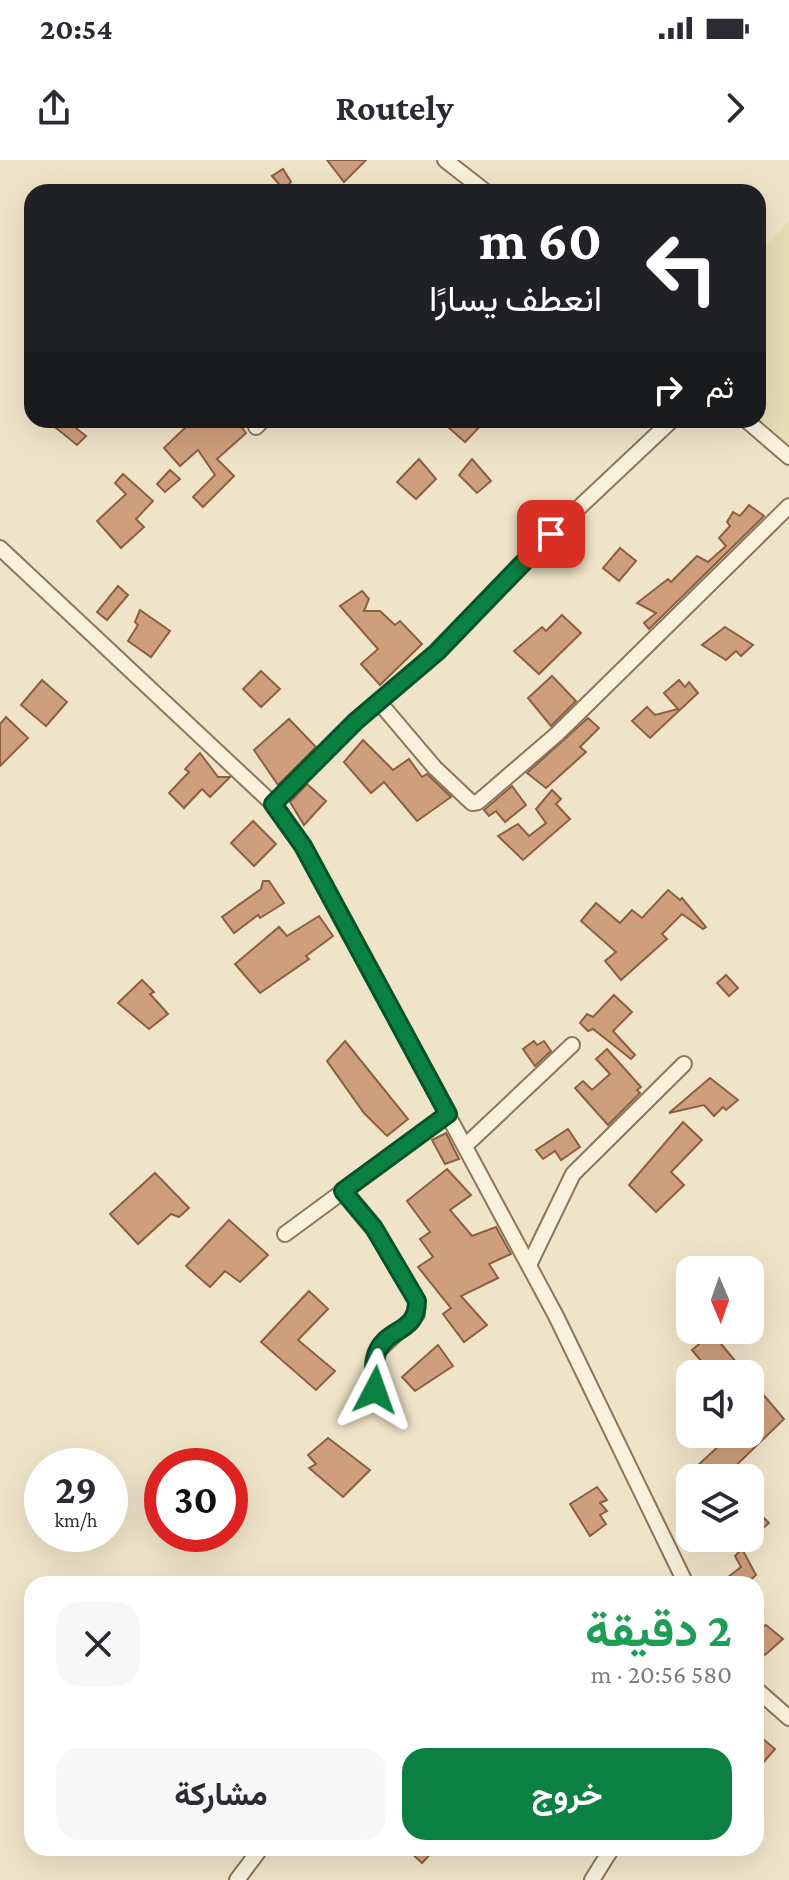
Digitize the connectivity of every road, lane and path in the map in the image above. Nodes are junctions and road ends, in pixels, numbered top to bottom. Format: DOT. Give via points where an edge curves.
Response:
graph roads {
  1 [pos="445,160"];
  2 [pos="471,184"];
  3 [pos="664,428"];
  4 [pos="755,428"];
  5 [pos="789,457"];
  6 [pos="789,506"];
  7 [pos="0,548"];
  8 [pos="379,702"];
  9 [pos="273,804"];
  10 [pos="572,1045"];
  11 [pos="684,1064"];
  12 [pos="448,1114"];
  13 [pos="465,1146"];
  14 [pos="343,1191"];
  15 [pos="285,1234"];
  16 [pos="529,1265"];
  17 [pos="375,1390"];
  18 [pos="682,1576"];
  19 [pos="764,1696"];
  20 [pos="789,1718"];
  21 [pos="255,1856"];
  22 [pos="607,1856"];
  23 [pos="237,1880"];
  24 [pos="592,1880"];
  1 -- 2 [label="street"];
  3 -- 8 [label="street" via="437,652"];
  4 -- 5 [label="street"];
  6 -- 8 [label="street" via="557,734 478,802 472,803 435,768"];
  7 -- 9 [label="street"];
  8 -- 9 [label="street"];
  9 -- 12 [label="street" via="310,859"];
  10 -- 13 [label="street"];
  11 -- 16 [label="street" via="573,1174"];
  12 -- 13 [label="street"];
  12 -- 14 [label="street"];
  13 -- 16 [label="street"];
  14 -- 15 [label="street"];
  14 -- 17 [label="street" via="374,1228 417,1301 417,1314 408,1326 377,1352"];
  16 -- 18 [label="street"];
  19 -- 20 [label="street"];
  21 -- 23 [label="street"];
  22 -- 24 [label="street"];
}
